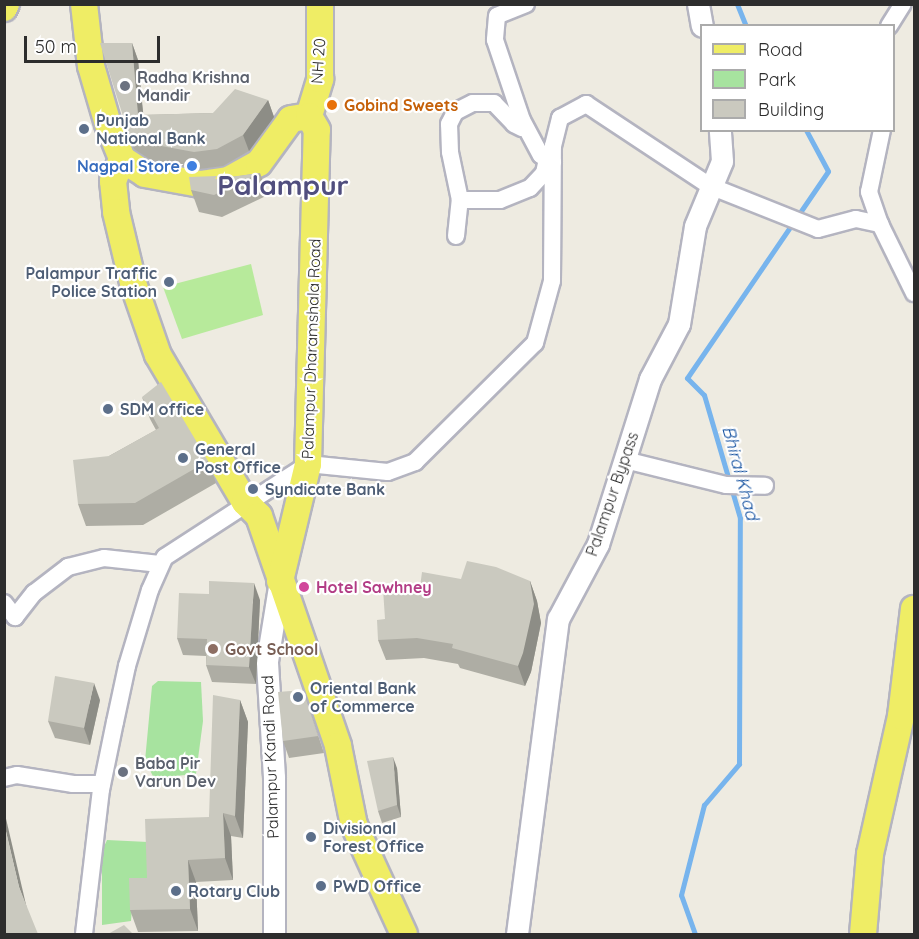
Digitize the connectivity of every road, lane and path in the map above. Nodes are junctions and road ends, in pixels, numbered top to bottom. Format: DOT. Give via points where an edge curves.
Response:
graph roads {
  1 [pos="84,4"];
  2 [pos="320,4"];
  3 [pos="526,4"];
  4 [pos="698,4"];
  5 [pos="903,4"];
  6 [pos="702,24"];
  7 [pos="890,24"];
  8 [pos="309,116"];
  9 [pos="529,130"];
  10 [pos="720,132"];
  11 [pos="882,132"];
  12 [pos="122,159"];
  13 [pos="550,161"];
  14 [pos="710,186"];
  15 [pos="460,200"];
  16 [pos="880,224"];
  17 [pos="456,237"];
  18 [pos="915,293"];
  19 [pos="625,460"];
  20 [pos="308,464"];
  21 [pos="765,486"];
  22 [pos="245,502"];
  23 [pos="160,564"];
  24 [pos="280,581"];
  25 [pos="4,603"];
  26 [pos="915,609"];
  27 [pos="4,778"];
  28 [pos="102,784"];
  29 [pos="84,934"];
  30 [pos="274,934"];
  31 [pos="404,934"];
  32 [pos="517,934"];
  33 [pos="863,934"];
  1 -- 12 [label="main road" via="91,66"];
  2 -- 8 [label="main road, NH 20" via="320,79"];
  3 -- 9 [label="street" via="497,16 495,40 512,97"];
  4 -- 6 [label="street"];
  5 -- 7 [label="street"];
  8 -- 12 [label="main road" via="291,119 259,163 228,180 200,184 145,174"];
  8 -- 20 [label="main road, Palampur Dharamshala Road" via="317,130"];
  9 -- 13 [label="street" via="541,155"];
  9 -- 15 [label="street" via="514,124 495,102 472,104 455,112 449,124 450,152"];
  10 -- 14 [label="street, Palampur Bypass" via="722,161"];
  11 -- 16 [label="street" via="868,192"];
  12 -- 22 [label="main road" via="113,181 116,212 133,282 158,355"];
  13 -- 14 [label="street" via="560,117 586,104"];
  13 -- 15 [label="street" via="530,188 500,200"];
  13 -- 20 [label="street" via="552,281 535,343 415,462 388,472"];
  14 -- 16 [label="street" via="818,229 856,219"];
  14 -- 19 [label="street, Palampur Bypass" via="695,226 679,324 650,379"];
  15 -- 17 [label="street"];
  16 -- 18 [label="street"];
  19 -- 21 [label="street" via="726,485"];
  19 -- 32 [label="street, Palampur Bypass" via="598,544 558,619"];
  20 -- 22 [label="street"];
  20 -- 24 [label="main road, Palampur Dharamshala Road"];
  22 -- 23 [label="street"];
  22 -- 24 [label="main road" via="259,516"];
  23 -- 25 [label="street" via="104,558 68,567 34,593 15,617"];
  23 -- 28 [label="street" via="127,666"];
  24 -- 30 [label="street, Palampur Kandi Road" via="267,662 274,777"];
  24 -- 31 [label="main road" via="338,746 354,825"];
  26 -- 33 [label="main road" via="901,716 870,855"];
  27 -- 28 [label="street" via="17,775 73,784"];
  28 -- 29 [label="street"];
}
